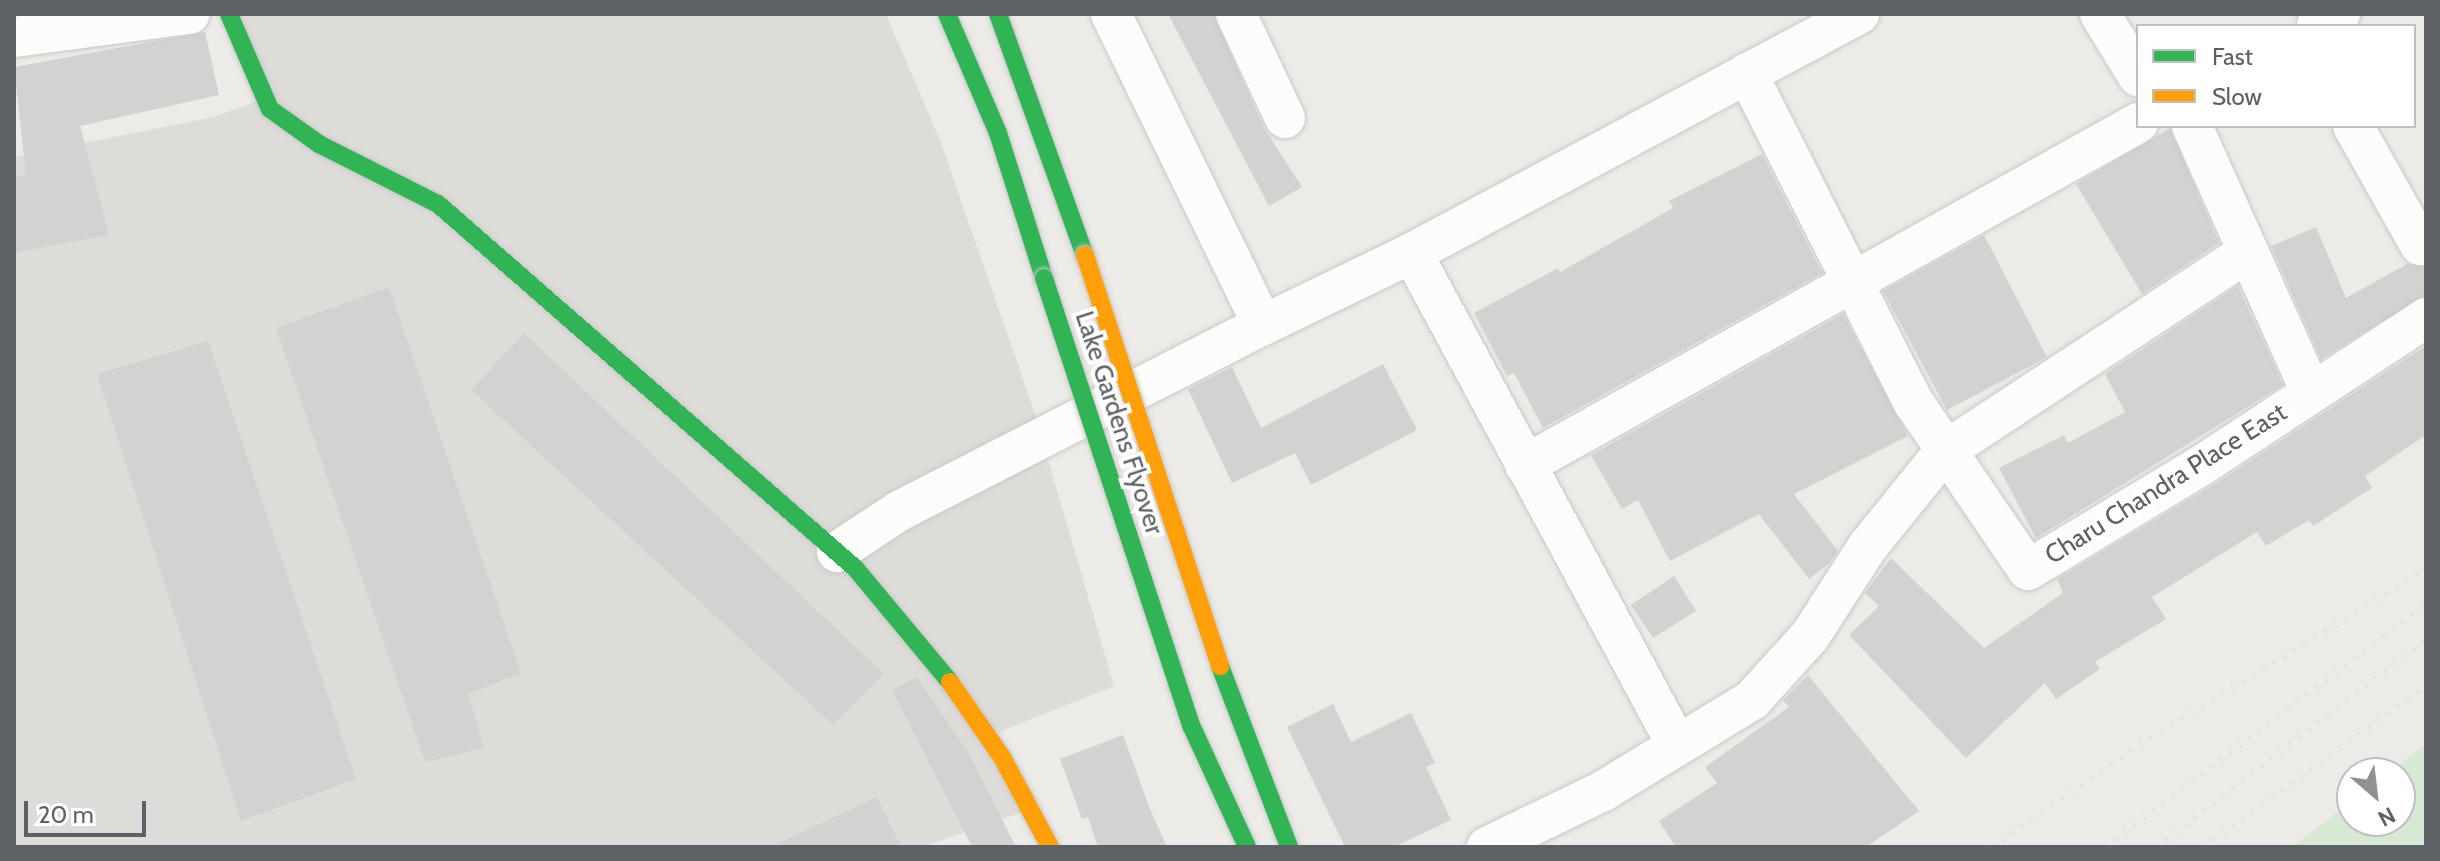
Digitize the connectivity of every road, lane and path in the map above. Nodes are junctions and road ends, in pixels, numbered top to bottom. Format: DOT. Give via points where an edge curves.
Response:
graph roads {
  1 [pos="189,14"];
  2 [pos="229,14"];
  3 [pos="947,14"];
  4 [pos="998,14"];
  5 [pos="1111,14"];
  6 [pos="1236,14"];
  7 [pos="1859,14"];
  8 [pos="2100,14"];
  9 [pos="2340,14"];
  10 [pos="2321,24"];
  11 [pos="14,37"];
  12 [pos="1747,73"];
  13 [pos="2136,73"];
  14 [pos="1285,118"];
  15 [pos="2136,124"];
  16 [pos="2193,128"];
  17 [pos="2354,128"];
  18 [pos="2420,245"];
  19 [pos="2248,252"];
  20 [pos="1412,253"];
  21 [pos="1850,282"];
  22 [pos="2426,318"];
  23 [pos="1263,325"];
  24 [pos="2311,392"];
  25 [pos="1945,451"];
  26 [pos="1525,465"];
  27 [pos="837,552"];
  28 [pos="1677,745"];
  29 [pos="1538,836"];
  30 [pos="1050,847"];
  31 [pos="1247,847"];
  32 [pos="1289,847"];
  33 [pos="1487,847"];
  1 -- 11 [label="street"];
  2 -- 27 [label="main road" via="270,109 319,144 438,204"];
  3 -- 31 [label="main road, Lake Gardens Flyover, bridge" via="998,133 1191,725"];
  4 -- 32 [label="main road, Lake Gardens Flyover, bridge" via="1085,255 1247,747"];
  5 -- 23 [label="street"];
  6 -- 14 [label="street"];
  7 -- 12 [label="street"];
  8 -- 13 [label="street"];
  9 -- 10 [label="street"];
  12 -- 20 [label="street"];
  12 -- 21 [label="street, Charu Chandra Place East"];
  15 -- 21 [label="street"];
  16 -- 19 [label="street"];
  17 -- 18 [label="street"];
  19 -- 24 [label="street"];
  19 -- 25 [label="street"];
  20 -- 23 [label="street"];
  20 -- 26 [label="street"];
  21 -- 25 [label="street, Charu Chandra Place East"];
  21 -- 26 [label="street"];
  22 -- 24 [label="street, Charu Chandra Place East"];
  23 -- 27 [label="street" via="899,511"];
  24 -- 25 [label="street, Charu Chandra Place East" via="2028,570"];
  25 -- 28 [label="street" via="1868,546 1801,647 1752,700"];
  26 -- 28 [label="street"];
  27 -- 30 [label="main road" via="936,661 1002,757"];
  28 -- 29 [label="street"];
  29 -- 33 [label="street"];
}
